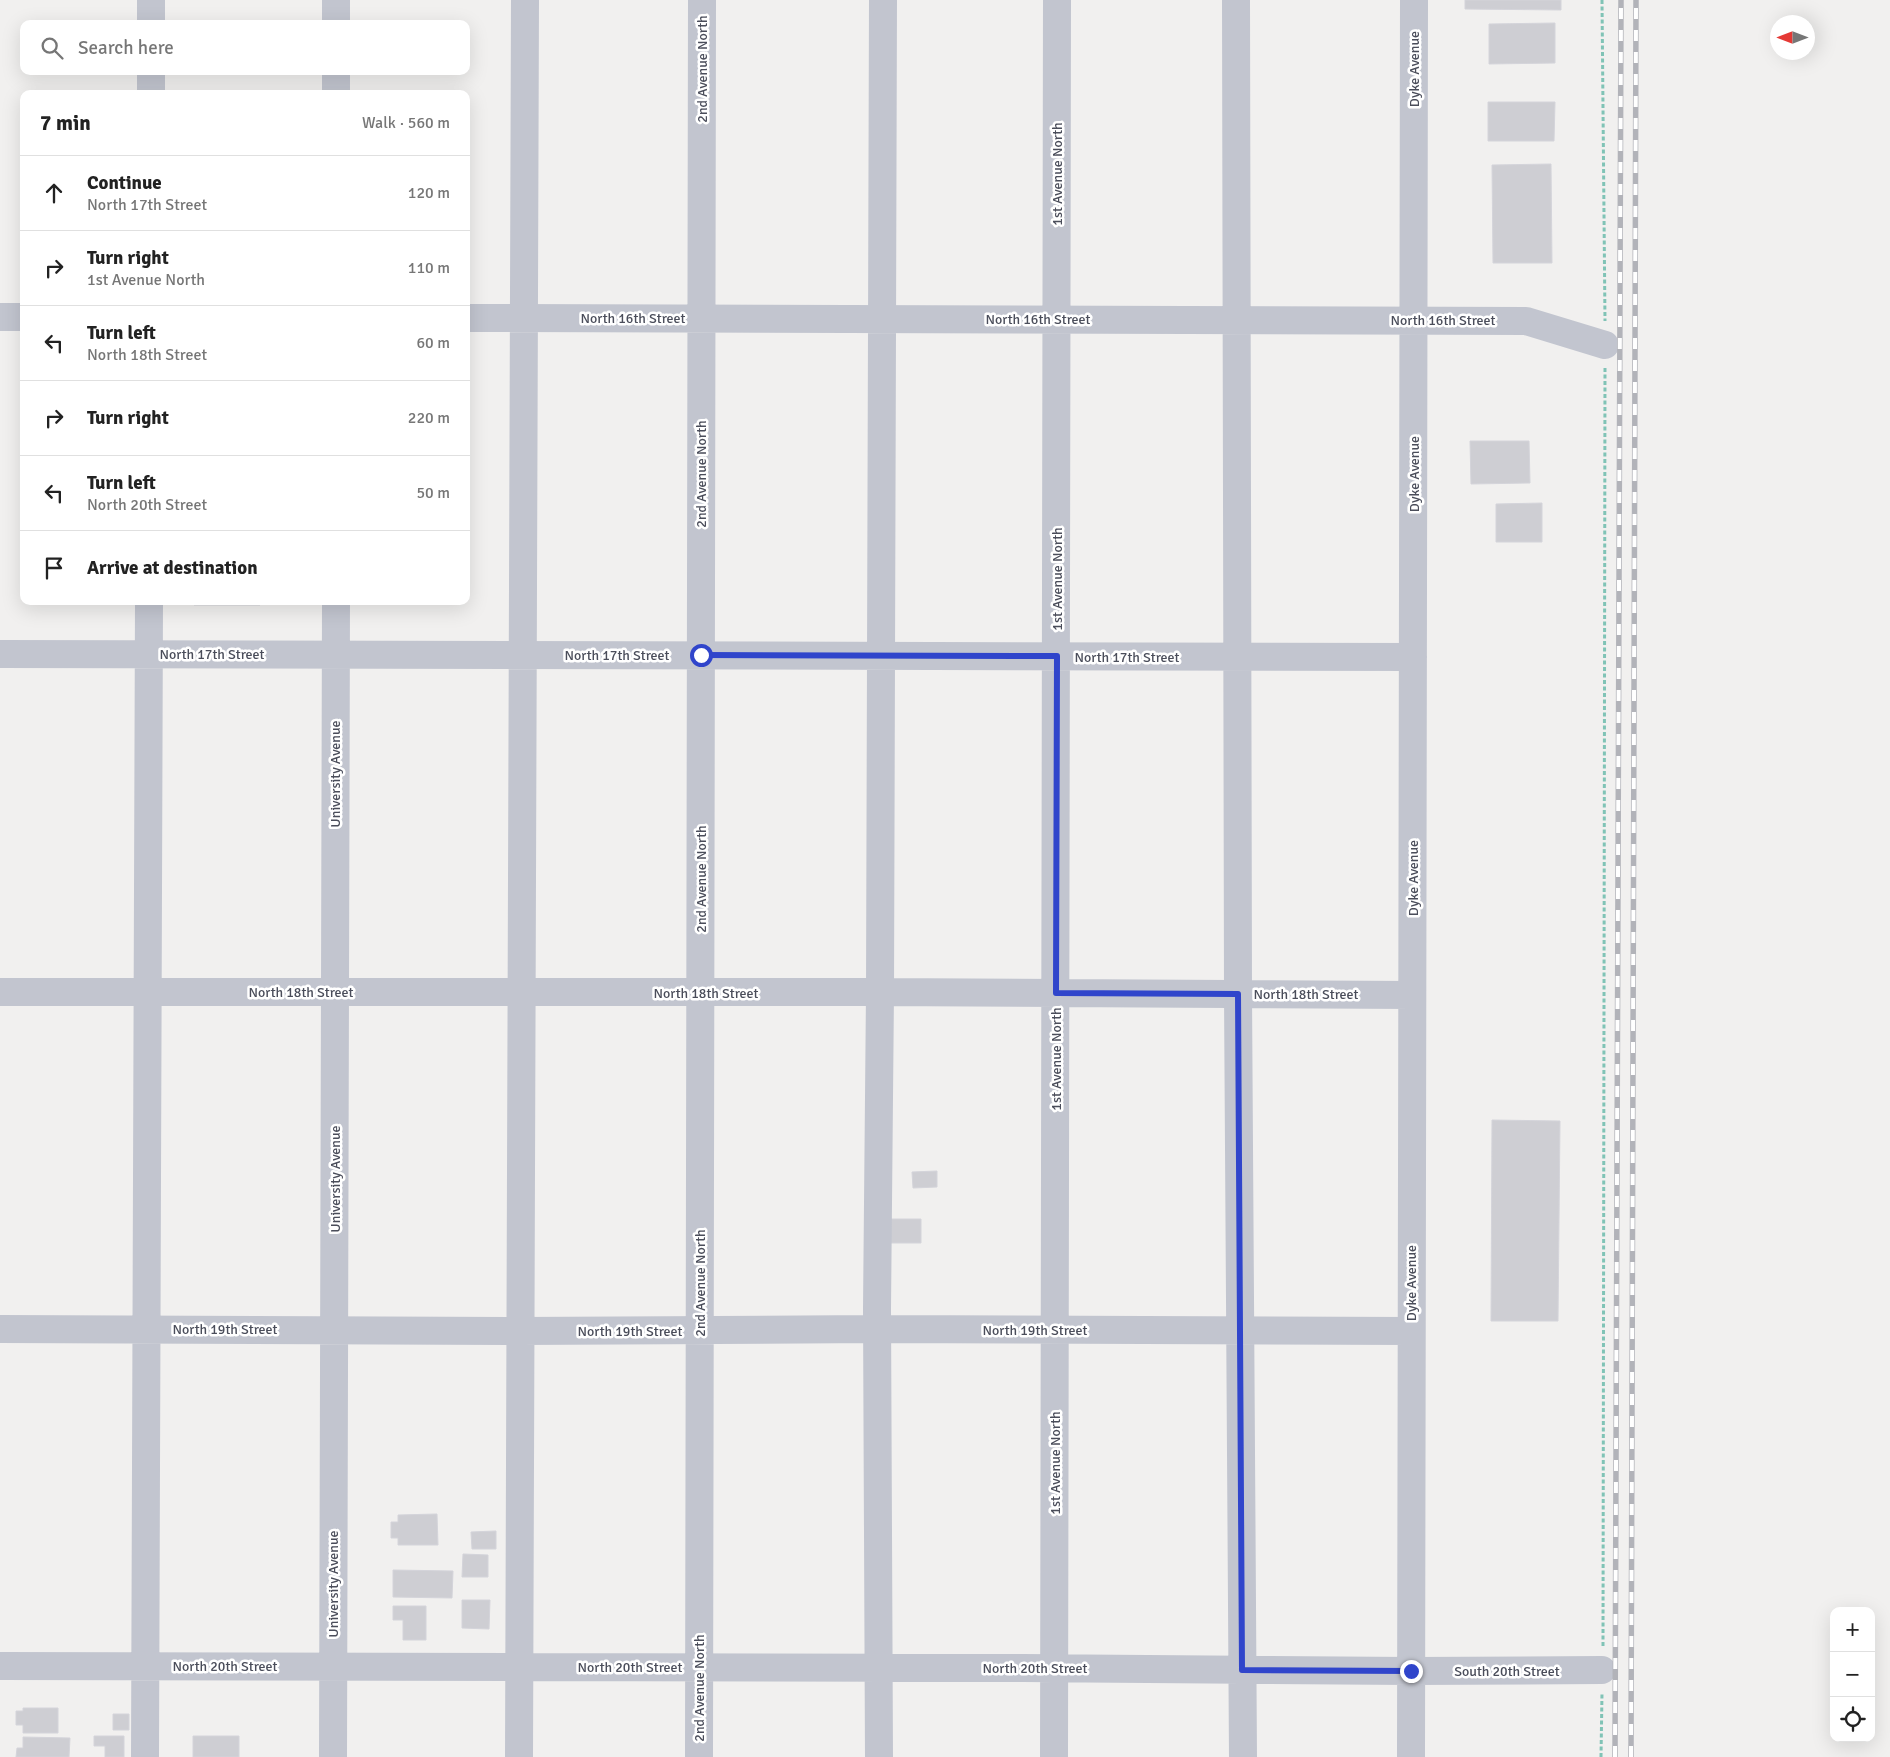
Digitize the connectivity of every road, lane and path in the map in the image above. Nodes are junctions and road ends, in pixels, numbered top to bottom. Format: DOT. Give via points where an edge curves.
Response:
graph roads {
  1 [pos="151,0"];
  2 [pos="336,0"];
  3 [pos="525,0"];
  4 [pos="702,0"];
  5 [pos="883,0"];
  6 [pos="1057,0"];
  7 [pos="1236,0"];
  8 [pos="1414,0"];
  9 [pos="1602,0"];
  10 [pos="151,20"];
  11 [pos="336,20"];
  12 [pos="151,75"];
  13 [pos="336,75"];
  14 [pos="151,90"];
  15 [pos="336,90"];
  16 [pos="0,317"];
  17 [pos="20,317"];
  18 [pos="470,318"];
  19 [pos="524,318"];
  20 [pos="702,318"];
  21 [pos="882,319"];
  22 [pos="1057,319"];
  23 [pos="1237,320"];
  24 [pos="1415,320"];
  25 [pos="1606,345"];
  26 [pos="149,605"];
  27 [pos="336,605"];
  28 [pos="0,654"];
  29 [pos="149,654"];
  30 [pos="336,654"];
  31 [pos="523,655"];
  32 [pos="701,655"];
  33 [pos="881,656"];
  34 [pos="1057,656"];
  35 [pos="1238,656"];
  36 [pos="1413,657"];
  37 [pos="0,992"];
  38 [pos="148,992"];
  39 [pos="335,992"];
  40 [pos="522,992"];
  41 [pos="880,992"];
  42 [pos="700,993"];
  43 [pos="1056,993"];
  44 [pos="1238,994"];
  45 [pos="1412,995"];
  46 [pos="0,1328"];
  47 [pos="147,1328"];
  48 [pos="334,1329"];
  49 [pos="877,1329"];
  50 [pos="520,1331"];
  51 [pos="700,1331"];
  52 [pos="1056,1331"];
  53 [pos="1241,1331"];
  54 [pos="1411,1331"];
  55 [pos="0,1666"];
  56 [pos="146,1666"];
  57 [pos="333,1666"];
  58 [pos="519,1667"];
  59 [pos="700,1667"];
  60 [pos="879,1668"];
  61 [pos="1054,1668"];
  62 [pos="1242,1670"];
  63 [pos="1602,1670"];
  64 [pos="1411,1671"];
  65 [pos="145,1757"];
  66 [pos="333,1757"];
  67 [pos="519,1757"];
  68 [pos="699,1757"];
  69 [pos="878,1757"];
  70 [pos="1054,1757"];
  71 [pos="1243,1757"];
  72 [pos="1411,1757"];
  73 [pos="1601,1757"];
  1 -- 10 [label="street"];
  2 -- 11 [label="street"];
  3 -- 19 [label="street"];
  4 -- 20 [label="street, 2nd Avenue North"];
  5 -- 21 [label="street"];
  6 -- 22 [label="street, 1st Avenue North"];
  7 -- 23 [label="street"];
  8 -- 24 [label="street, Dyke Avenue"];
  9 -- 25 [label="path"];
  12 -- 14 [label="street"];
  13 -- 15 [label="street"];
  16 -- 17 [label="street"];
  18 -- 19 [label="street, North 16th Street"];
  19 -- 20 [label="street, North 16th Street"];
  19 -- 31 [label="street"];
  20 -- 21 [label="street, North 16th Street"];
  20 -- 32 [label="street, 2nd Avenue North"];
  21 -- 22 [label="street, North 16th Street"];
  21 -- 33 [label="street"];
  22 -- 23 [label="street, North 16th Street"];
  22 -- 34 [label="street, 1st Avenue North"];
  23 -- 24 [label="street, North 16th Street"];
  23 -- 35 [label="street"];
  24 -- 25 [label="street, North 16th Street" via="1526,320"];
  24 -- 36 [label="street, Dyke Avenue"];
  25 -- 63 [label="path"];
  26 -- 29 [label="street"];
  27 -- 30 [label="street, University Avenue"];
  28 -- 29 [label="street, North 17th Street"];
  29 -- 30 [label="street, North 17th Street"];
  29 -- 38 [label="street"];
  30 -- 31 [label="street, North 17th Street"];
  30 -- 39 [label="street, University Avenue"];
  31 -- 32 [label="street, North 17th Street"];
  31 -- 40 [label="street"];
  32 -- 33 [label="street, North 17th Street"];
  32 -- 42 [label="street, 2nd Avenue North"];
  33 -- 34 [label="street, North 17th Street"];
  33 -- 41 [label="street"];
  34 -- 35 [label="street, North 17th Street"];
  34 -- 43 [label="street, 1st Avenue North"];
  35 -- 36 [label="street, North 17th Street"];
  35 -- 44 [label="street"];
  36 -- 45 [label="street, Dyke Avenue"];
  37 -- 38 [label="street, North 18th Street"];
  38 -- 39 [label="street, North 18th Street"];
  38 -- 47 [label="street"];
  39 -- 40 [label="street, North 18th Street"];
  39 -- 48 [label="street, University Avenue"];
  40 -- 42 [label="street, North 18th Street"];
  40 -- 50 [label="street"];
  41 -- 42 [label="street, North 18th Street"];
  41 -- 43 [label="street, North 18th Street"];
  41 -- 49 [label="street"];
  42 -- 51 [label="street, 2nd Avenue North"];
  43 -- 44 [label="street, North 18th Street"];
  43 -- 52 [label="street, 1st Avenue North"];
  44 -- 45 [label="street, North 18th Street"];
  44 -- 53 [label="street"];
  45 -- 54 [label="street, Dyke Avenue"];
  46 -- 47 [label="street, North 19th Street"];
  47 -- 48 [label="street, North 19th Street"];
  47 -- 56 [label="street"];
  48 -- 50 [label="street, North 19th Street"];
  48 -- 57 [label="street, University Avenue"];
  49 -- 51 [label="street, North 19th Street"];
  49 -- 52 [label="street, North 19th Street"];
  49 -- 60 [label="street"];
  50 -- 51 [label="street, North 19th Street"];
  50 -- 58 [label="street"];
  51 -- 59 [label="street, 2nd Avenue North"];
  52 -- 53 [label="street, North 19th Street"];
  52 -- 61 [label="street, 1st Avenue North"];
  53 -- 54 [label="street, North 19th Street"];
  53 -- 62 [label="street"];
  54 -- 64 [label="street, Dyke Avenue"];
  55 -- 56 [label="street, North 20th Street"];
  56 -- 57 [label="street, North 20th Street"];
  56 -- 65 [label="street"];
  57 -- 58 [label="street, North 20th Street"];
  57 -- 66 [label="street, University Avenue"];
  58 -- 59 [label="street, North 20th Street"];
  58 -- 67 [label="street"];
  59 -- 60 [label="street, North 20th Street"];
  59 -- 68 [label="street, 2nd Avenue North"];
  60 -- 61 [label="street, North 20th Street"];
  60 -- 69 [label="street"];
  61 -- 62 [label="street, North 20th Street"];
  61 -- 70 [label="street, 1st Avenue North"];
  62 -- 64 [label="street, North 20th Street"];
  62 -- 71 [label="street"];
  63 -- 64 [label="street, South 20th Street"];
  63 -- 73 [label="path"];
  64 -- 72 [label="street, Dyke Avenue"];
}
